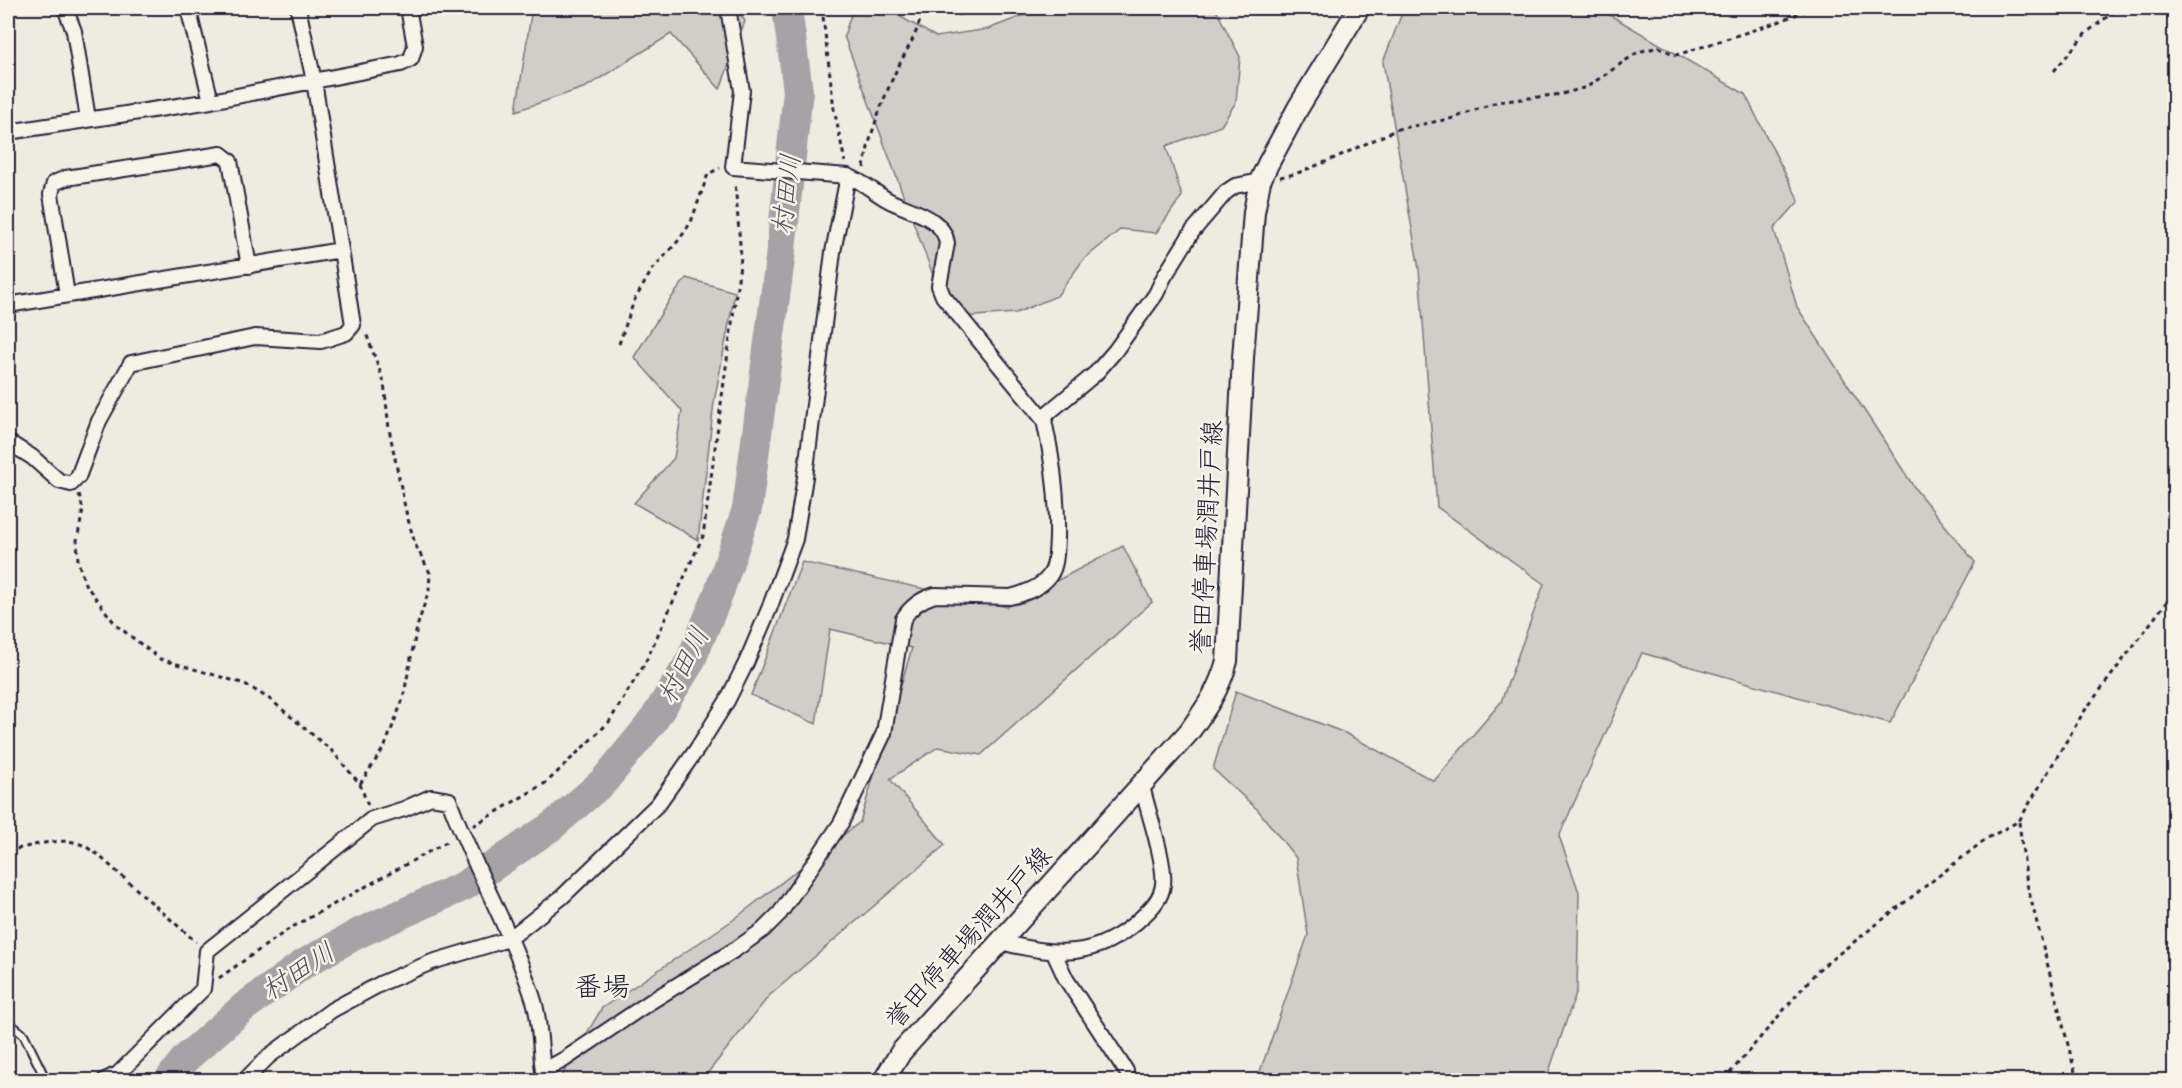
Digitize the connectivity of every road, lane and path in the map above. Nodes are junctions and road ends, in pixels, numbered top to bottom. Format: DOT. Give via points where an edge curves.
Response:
graph roads {
  1 [pos="65,8"];
  2 [pos="188,8"];
  3 [pos="298,8"];
  4 [pos="408,8"];
  5 [pos="728,8"];
  6 [pos="822,8"];
  7 [pos="922,8"];
  8 [pos="986,8"];
  9 [pos="1359,8"];
  10 [pos="1812,8"];
  11 [pos="2119,8"];
  12 [pos="922,15"];
  13 [pos="2054,71"];
  14 [pos="314,81"];
  15 [pos="212,101"];
  16 [pos="88,119"];
  17 [pos="8,132"];
  18 [pos="733,168"];
  19 [pos="848,176"];
  20 [pos="863,181"];
  21 [pos="1260,181"];
  22 [pos="341,250"];
  23 [pos="249,266"];
  24 [pos="66,295"];
  25 [pos="8,305"];
  26 [pos="352,311"];
  27 [pos="619,344"];
  28 [pos="1044,420"];
  29 [pos="8,442"];
  30 [pos="71,484"];
  31 [pos="2175,592"];
  32 [pos="360,784"];
  33 [pos="1142,786"];
  34 [pos="372,819"];
  35 [pos="2019,821"];
  36 [pos="461,833"];
  37 [pos="8,851"];
  38 [pos="509,939"];
  39 [pos="1001,942"];
  40 [pos="207,951"];
  41 [pos="1054,953"];
  42 [pos="203,989"];
  43 [pos="8,1022"];
  44 [pos="1126,1071"];
  45 [pos="544,1076"];
  46 [pos="46,1080"];
  47 [pos="105,1080"];
  48 [pos="245,1080"];
  49 [pos="884,1080"];
  50 [pos="1724,1080"];
  51 [pos="2077,1080"];
  1 -- 16 [label="street" via="74,31"];
  2 -- 15 [label="street"];
  3 -- 14 [label="street"];
  4 -- 14 [label="street" via="415,46 411,59"];
  5 -- 18 [label="street" via="742,91"];
  6 -- 19 [label="path" via="834,109"];
  7 -- 12 [label="path"];
  8 -- 12 [label="path" via="962,14"];
  9 -- 21 [label="main road, 誉田停車場潤井戸線" via="1298,108"];
  10 -- 21 [label="path" via="1680,54 1659,47 1638,52 1587,87 1497,102 1454,118 1398,129 1302,172"];
  11 -- 13 [label="path" via="2086,33"];
  12 -- 20 [label="path" via="884,99 867,150"];
  14 -- 15 [label="street"];
  14 -- 22 [label="street"];
  15 -- 16 [label="street"];
  16 -- 17 [label="street"];
  18 -- 19 [label="street"];
  18 -- 27 [label="path" via="708,174 691,222 652,270 634,302"];
  18 -- 36 [label="path" via="741,257 703,536 645,663 609,722 547,782"];
  19 -- 20 [label="street"];
  19 -- 38 [label="street" via="833,252 795,539 770,609 727,701 658,804 562,897"];
  20 -- 28 [label="street" via="888,200 928,218 946,236 939,286 943,296"];
  21 -- 28 [label="street" via="1226,192 1192,232 1156,294 1114,351 1096,373"];
  21 -- 33 [label="main road, 誉田停車場潤井戸線" via="1249,263 1227,661 1214,697 1190,732"];
  22 -- 23 [label="street"];
  22 -- 26 [label="street"];
  23 -- 24 [label="street"];
  23 -- 24 [label="street" via="230,161 221,154 77,176 54,183 51,194"];
  24 -- 25 [label="street"];
  26 -- 30 [label="street" via="353,324 346,333 321,341 255,337 131,363 99,421 78,477"];
  26 -- 32 [label="path" via="363,325 384,381 406,513 415,544 430,573 403,699 385,746"];
  28 -- 45 [label="street" via="1058,506 1056,558 1051,575 1037,586 1010,597 935,595 909,610 903,619 884,733 841,823 780,913 736,949 650,1002"];
  29 -- 30 [label="street" via="59,481"];
  30 -- 32 [label="path" via="78,491 83,510 77,540 85,584 116,625 160,659 245,684 272,700 332,751"];
  31 -- 35 [label="path" via="2082,713"];
  32 -- 34 [label="path"];
  33 -- 39 [label="main road, 誉田停車場潤井戸線"];
  33 -- 41 [label="street" via="1161,864 1163,885 1157,900 1130,928 1111,940 1074,952"];
  34 -- 36 [label="street" via="431,797 449,800"];
  34 -- 40 [label="street"];
  35 -- 50 [label="path" via="1986,839 1818,970"];
  35 -- 51 [label="path" via="2027,884"];
  36 -- 38 [label="street"];
  36 -- 42 [label="path" via="289,929"];
  37 -- 40 [label="path" via="42,843 80,843"];
  38 -- 45 [label="street" via="534,1002"];
  38 -- 48 [label="street" via="432,962 332,1010 269,1056"];
  39 -- 41 [label="street"];
  39 -- 49 [label="main road, 誉田停車場潤井戸線" via="901,1052"];
  40 -- 42 [label="street"];
  41 -- 44 [label="street" via="1066,979"];
  42 -- 47 [label="street" via="118,1074"];
  43 -- 46 [label="lane" via="24,1035"];
}
